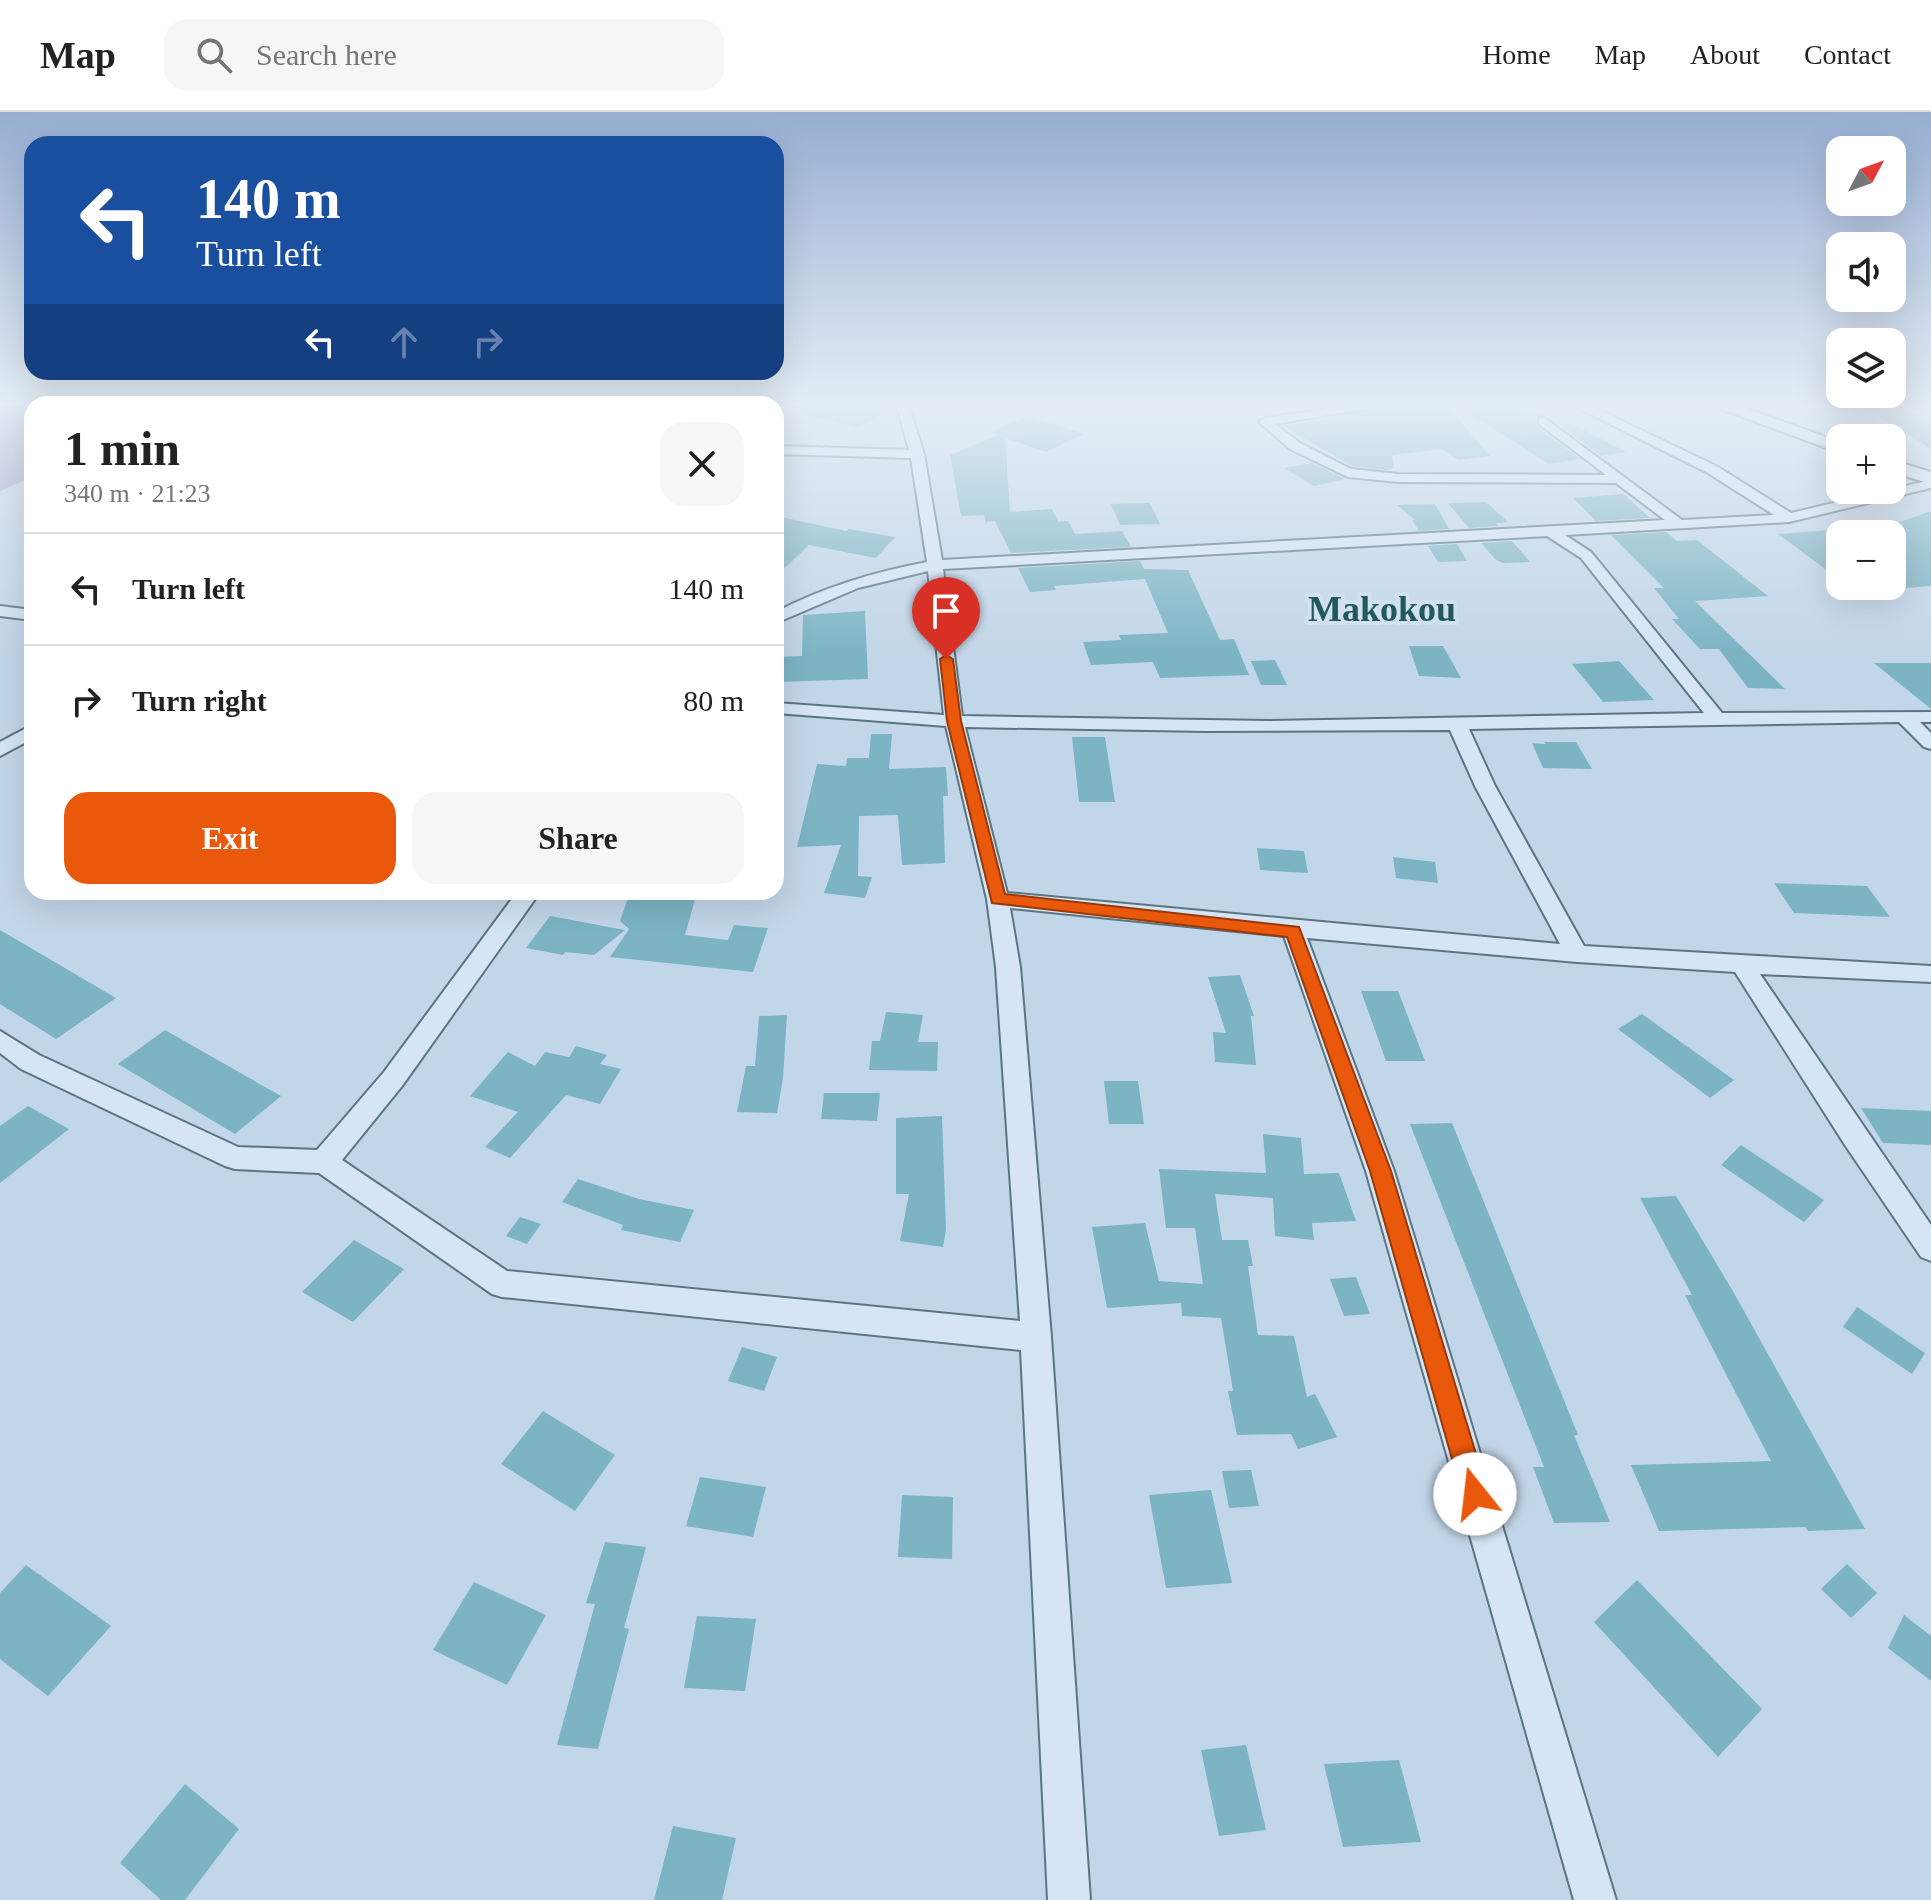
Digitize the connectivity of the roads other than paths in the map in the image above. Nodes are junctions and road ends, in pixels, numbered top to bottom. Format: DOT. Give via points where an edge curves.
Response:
graph roads {
  1 [pos="922,486"];
  2 [pos="1631,486"];
  3 [pos="1739,486"];
  4 [pos="1921,486"];
  5 [pos="1789,518"];
  6 [pos="1679,524"];
  7 [pos="1551,532"];
  8 [pos="935,565"];
  9 [pos="0,611"];
  10 [pos="24,614"];
  11 [pos="784,614"];
  12 [pos="784,709"];
  13 [pos="1716,717"];
  14 [pos="1904,717"];
  15 [pos="1931,717"];
  16 [pos="954,721"];
  17 [pos="1457,724"];
  18 [pos="24,736"];
  19 [pos="1931,743"];
  20 [pos="0,750"];
  21 [pos="998,899"];
  22 [pos="523,900"];
  23 [pos="1293,931"];
  24 [pos="1577,954"];
  25 [pos="1743,966"];
  26 [pos="1931,974"];
  27 [pos="0,1040"];
  28 [pos="324,1162"];
  29 [pos="1931,1248"];
  30 [pos="1036,1337"];
  31 [pos="1069,1900"];
  32 [pos="1595,1900"];
  1 -- 8 [label="street"];
  2 -- 6 [label="street"];
  3 -- 5 [label="street"];
  4 -- 5 [label="street"];
  5 -- 6 [label="street"];
  6 -- 7 [label="street"];
  7 -- 8 [label="street"];
  7 -- 13 [label="street" via="1586,555"];
  8 -- 11 [label="street" via="819,595"];
  8 -- 16 [label="street"];
  9 -- 10 [label="street"];
  12 -- 16 [label="street"];
  13 -- 14 [label="street"];
  13 -- 17 [label="street"];
  14 -- 15 [label="street"];
  14 -- 19 [label="street"];
  16 -- 17 [label="street" via="1165,727"];
  16 -- 21 [label="street"];
  17 -- 24 [label="street"];
  18 -- 20 [label="street"];
  21 -- 23 [label="street"];
  21 -- 30 [label="street" via="1008,967"];
  22 -- 28 [label="street" via="393,1079"];
  23 -- 24 [label="street"];
  23 -- 32 [label="street" via="1380,1171"];
  24 -- 25 [label="street"];
  25 -- 26 [label="street"];
  25 -- 29 [label="street"];
  27 -- 28 [label="street" via="30,1062 235,1158"];
  28 -- 30 [label="street" via="502,1284"];
  30 -- 31 [label="street"];
}
